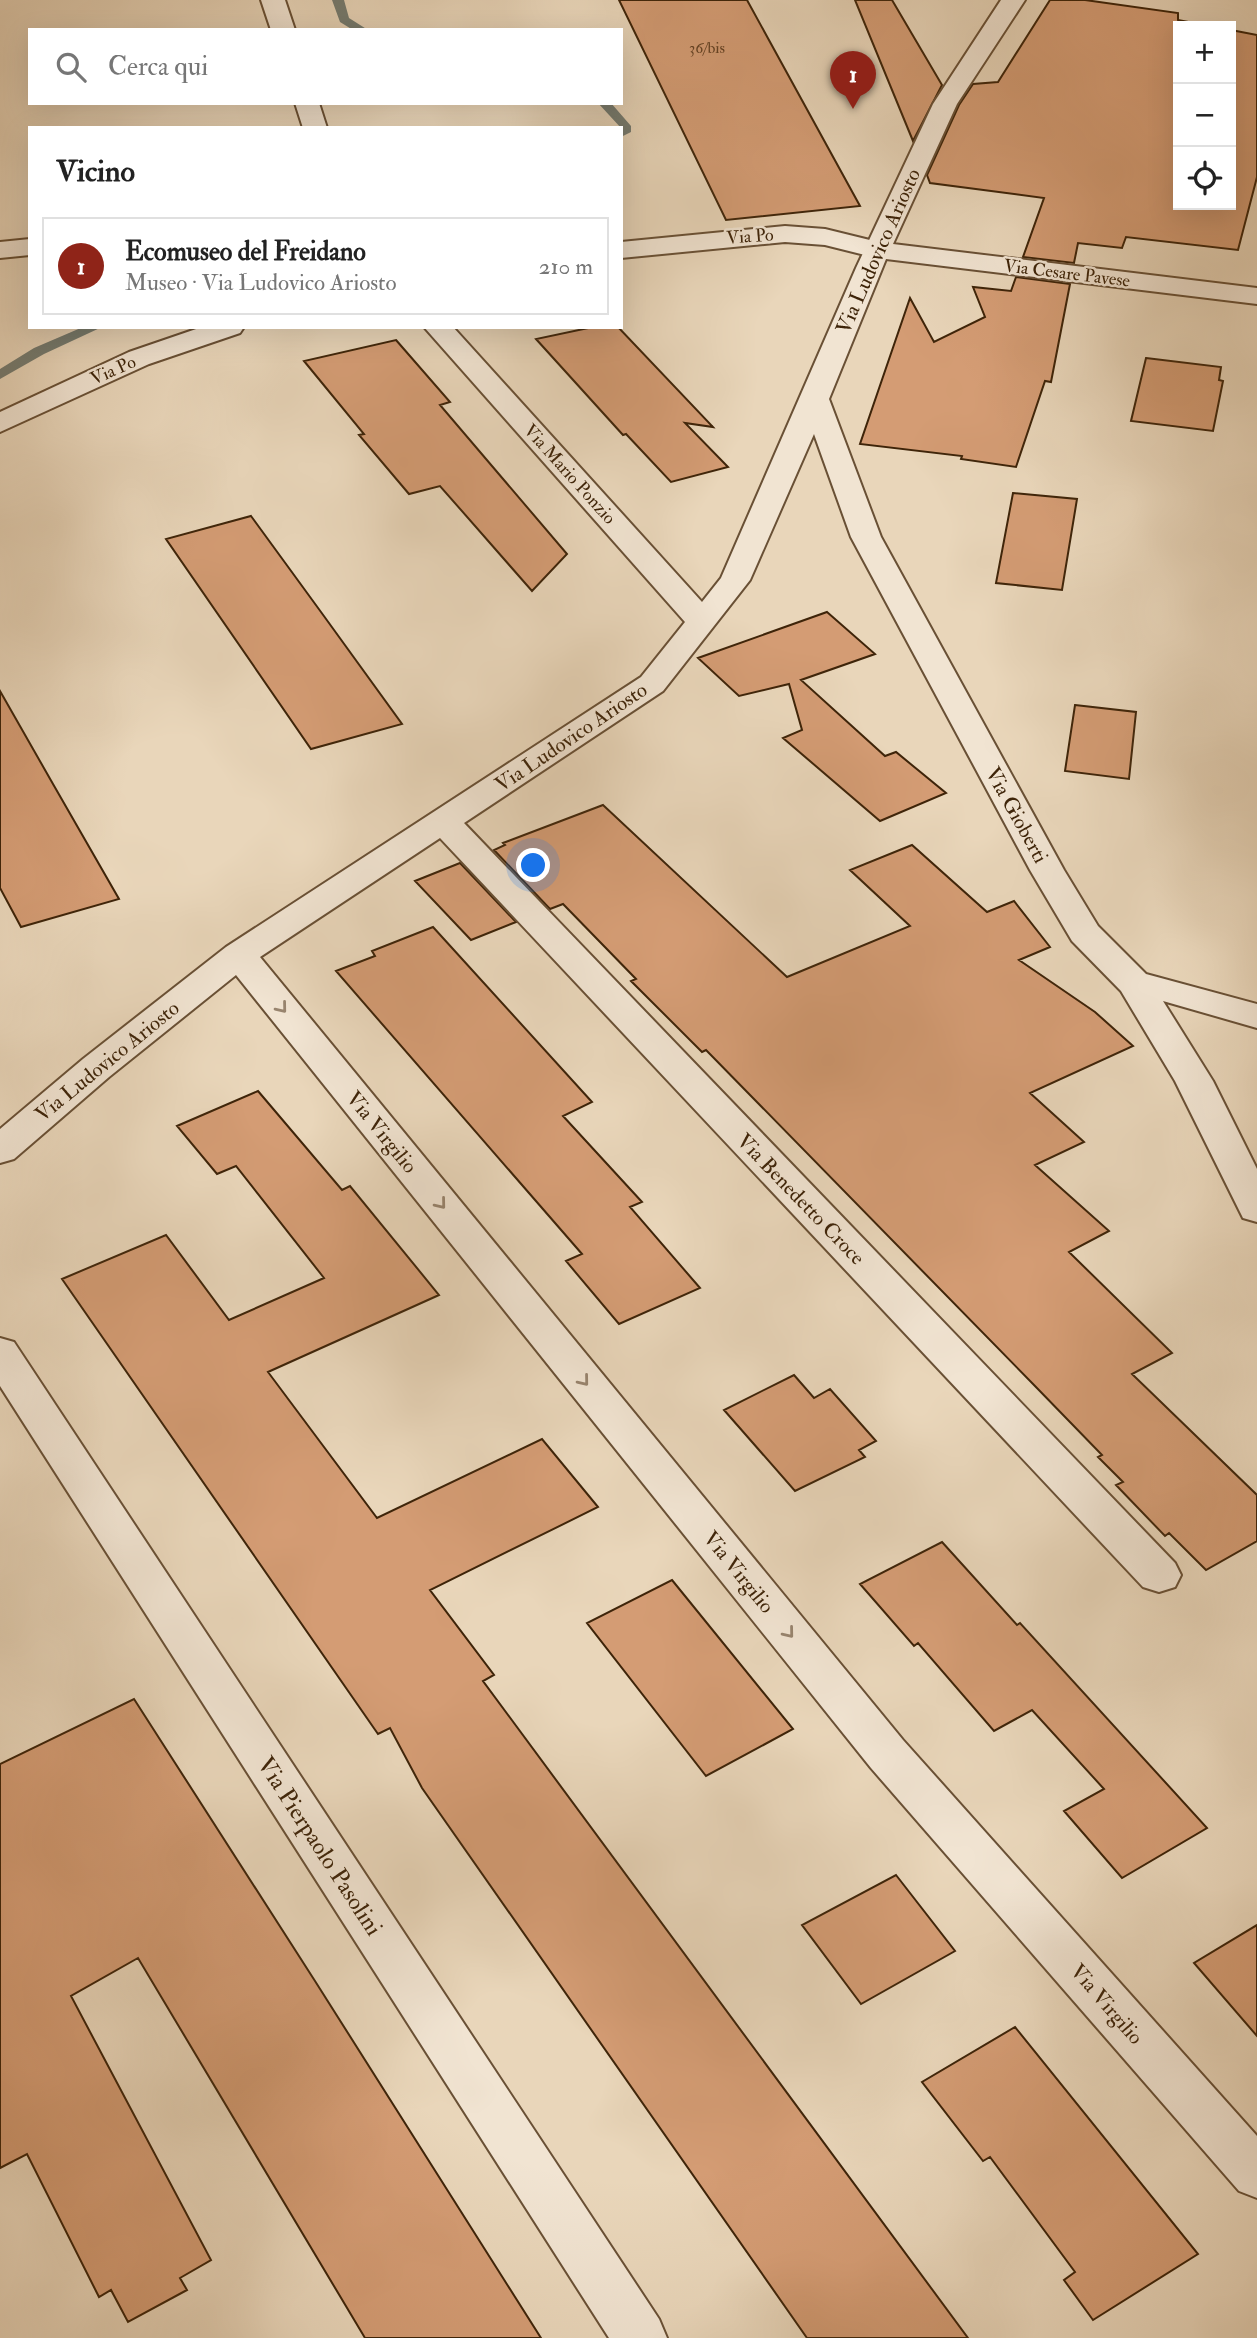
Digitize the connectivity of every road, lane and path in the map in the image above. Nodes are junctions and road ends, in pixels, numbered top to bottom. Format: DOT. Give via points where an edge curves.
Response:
graph roads {
  1 [pos="273,0"];
  2 [pos="1013,0"];
  3 [pos="282,28"];
  4 [pos="308,105"];
  5 [pos="314,126"];
  6 [pos="28,247"];
  7 [pos="0,250"];
  8 [pos="623,250"];
  9 [pos="877,250"];
  10 [pos="1257,296"];
  11 [pos="224,329"];
  12 [pos="440,329"];
  13 [pos="815,399"];
  14 [pos="0,423"];
  15 [pos="702,621"];
  16 [pos="444,822"];
  17 [pos="239,955"];
  18 [pos="1134,983"];
  19 [pos="1257,1016"];
  20 [pos="0,1150"];
  21 [pos="1257,1208"];
  22 [pos="0,1353"];
  23 [pos="1159,1575"];
  24 [pos="1257,2174"];
  25 [pos="640,2338"];
  1 -- 3 [label="street"];
  2 -- 9 [label="street, Via Ludovico Ariosto" via="945,104"];
  4 -- 5 [label="street"];
  6 -- 7 [label="street"];
  8 -- 9 [label="street, Via Po" via="785,234 825,237"];
  9 -- 10 [label="street, Via Cesare Pavese"];
  9 -- 13 [label="street, Via Ludovico Ariosto"];
  11 -- 14 [label="street, Via Po" via="139,358"];
  12 -- 15 [label="street, Via Mario Ponzio"];
  13 -- 15 [label="street, Via Ludovico Ariosto" via="735,580"];
  13 -- 18 [label="street, Via Gioberti" via="866,537 1047,870 1085,933"];
  15 -- 16 [label="street, Via Ludovico Ariosto" via="652,684"];
  16 -- 17 [label="street, Via Ludovico Ariosto"];
  16 -- 23 [label="street, Via Benedetto Croce"];
  17 -- 20 [label="street, Via Ludovico Ariosto"];
  17 -- 24 [label="street, Via Virgilio, one-way" via="887,1754"];
  18 -- 19 [label="street"];
  18 -- 21 [label="street, Via Gioberti" via="1194,1081"];
  22 -- 25 [label="street, Via Pierpaolo Pasolini"];
}
